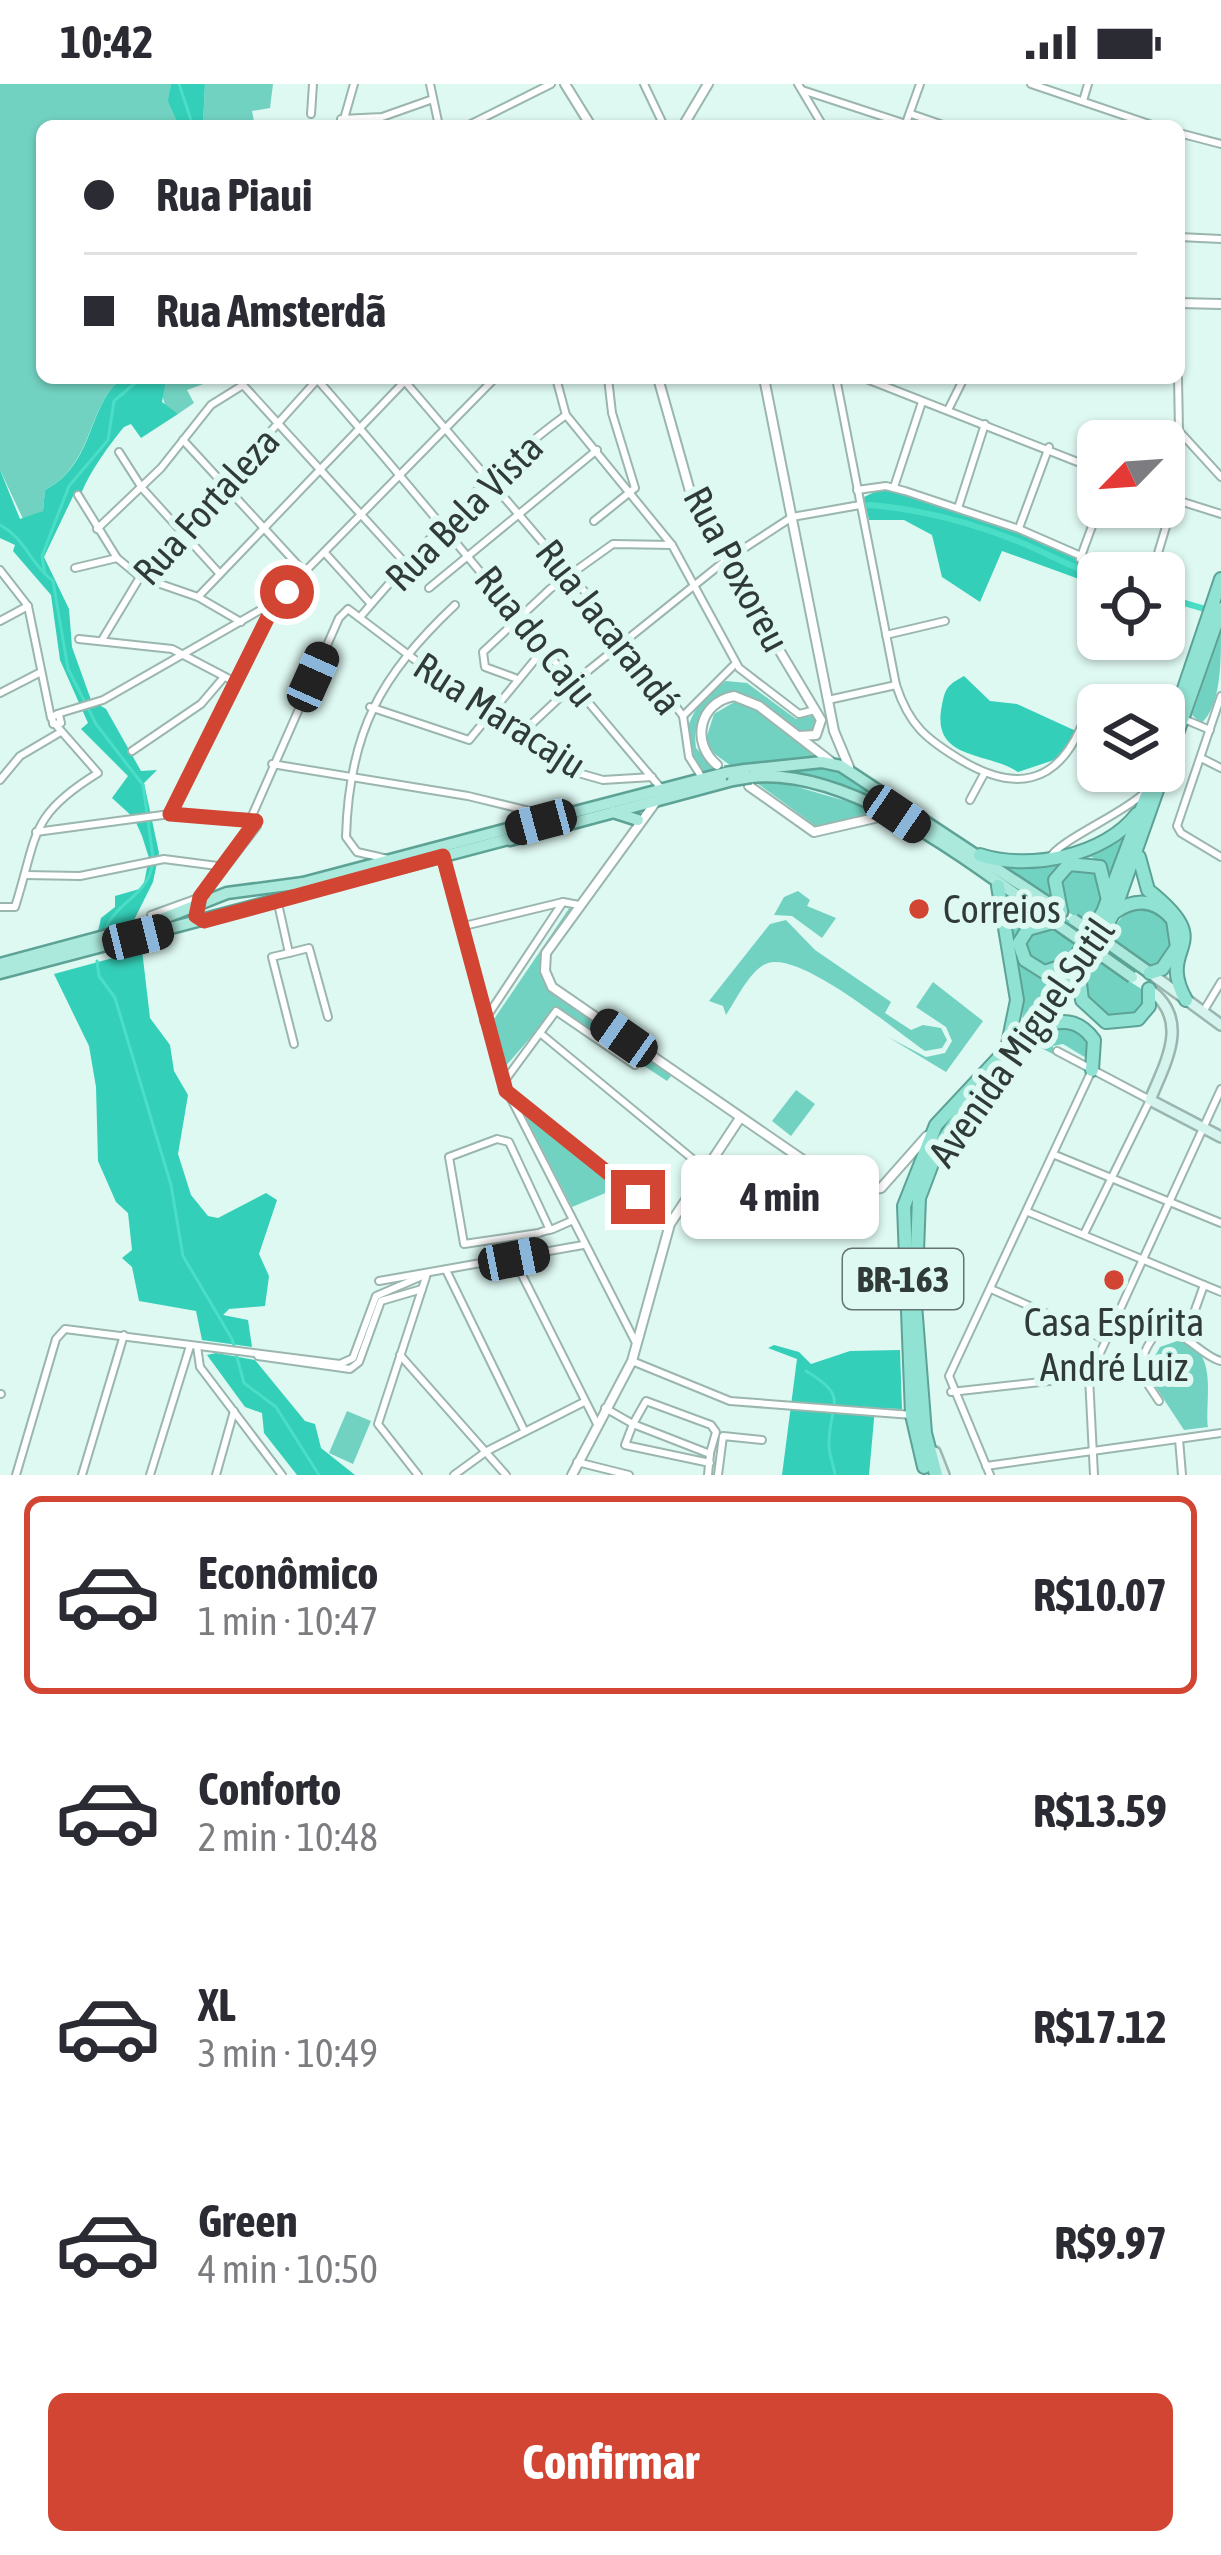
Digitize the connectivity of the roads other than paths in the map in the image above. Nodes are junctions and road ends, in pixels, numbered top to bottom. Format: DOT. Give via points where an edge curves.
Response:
graph roads {
  1 [pos="313,84"];
  2 [pos="354,84"];
  3 [pos="430,84"];
  4 [pos="551,84"];
  5 [pos="565,84"];
  6 [pos="644,84"];
  7 [pos="708,84"];
  8 [pos="920,84"];
  9 [pos="1031,84"];
  10 [pos="1088,84"];
  11 [pos="800,87"];
  12 [pos="433,100"];
  13 [pos="1083,101"];
  14 [pos="310,114"];
  15 [pos="911,114"];
  16 [pos="343,120"];
  17 [pos="362,120"];
  18 [pos="438,120"];
  19 [pos="479,120"];
  20 [pos="587,120"];
  21 [pos="661,120"];
  22 [pos="686,120"];
  23 [pos="820,120"];
  24 [pos="892,120"];
  25 [pos="908,120"];
  26 [pos="928,120"];
  27 [pos="1138,120"];
  28 [pos="1185,135"];
  29 [pos="1221,144"];
  30 [pos="1185,237"];
  31 [pos="1221,237"];
  32 [pos="1185,302"];
  33 [pos="1221,304"];
  34 [pos="313,384"];
  35 [pos="321,384"];
  36 [pos="401,384"];
  37 [pos="409,384"];
  38 [pos="489,384"];
  39 [pos="558,384"];
  40 [pos="609,384"];
  41 [pos="660,384"];
  42 [pos="765,384"];
  43 [pos="837,384"];
  44 [pos="878,384"];
  45 [pos="961,384"];
  46 [pos="1178,384"];
  47 [pos="922,402"];
  48 [pos="948,410"];
  49 [pos="566,415"];
  50 [pos="280,423"];
  51 [pos="985,424"];
  52 [pos="361,428"];
  53 [pos="449,428"];
  54 [pos="183,440"];
  55 [pos="1049,447"];
  56 [pos="597,450"];
  57 [pos="119,452"];
  58 [pos="1077,460"];
  59 [pos="322,470"];
  60 [pos="403,477"];
  61 [pos="1221,477"];
  62 [pos="492,478"];
  63 [pos="224,484"];
  64 [pos="142,488"];
  65 [pos="894,488"];
  66 [pos="857,490"];
  67 [pos="632,491"];
  68 [pos="78,496"];
  69 [pos="1185,503"];
  70 [pos="860,505"];
  71 [pos="958,508"];
  72 [pos="520,514"];
  73 [pos="1221,514"];
  74 [pos="363,517"];
  75 [pos="792,517"];
  76 [pos="594,521"];
  77 [pos="444,525"];
  78 [pos="264,528"];
  79 [pos="97,529"];
  80 [pos="1019,529"];
  81 [pos="181,531"];
  82 [pos="672,545"];
  83 [pos="326,553"];
  84 [pos="470,554"];
  85 [pos="1077,557"];
  86 [pos="117,558"];
  87 [pos="725,560"];
  88 [pos="406,565"];
  89 [pos="75,568"];
  90 [pos="0,570"];
  91 [pos="219,573"];
  92 [pos="307,574"];
  93 [pos="570,575"];
  94 [pos="140,577"];
  95 [pos="1221,579"];
  96 [pos="692,586"];
  97 [pos="429,588"];
  98 [pos="198,597"];
  99 [pos="276,601"];
  100 [pos="371,604"];
  101 [pos="455,605"];
  102 [pos="28,606"];
  103 [pos="1221,609"];
  104 [pos="361,616"];
  105 [pos="518,617"];
  106 [pos="0,621"];
  107 [pos="945,621"];
  108 [pos="241,622"];
  109 [pos="886,635"];
  110 [pos="79,639"];
  111 [pos="102,640"];
  112 [pos="626,640"];
  113 [pos="543,650"];
  114 [pos="404,653"];
  115 [pos="184,656"];
  116 [pos="736,663"];
  117 [pos="39,673"];
  118 [pos="224,677"];
  119 [pos="515,678"];
  120 [pos="236,682"];
  121 [pos="573,685"];
  122 [pos="896,685"];
  123 [pos="1185,686"];
  124 [pos="0,693"];
  125 [pos="1221,697"];
  126 [pos="827,700"];
  127 [pos="370,707"];
  128 [pos="815,710"];
  129 [pos="489,716"];
  130 [pos="682,716"];
  131 [pos="1185,716"];
  132 [pos="1185,719"];
  133 [pos="56,721"];
  134 [pos="1210,730"];
  135 [pos="520,735"];
  136 [pos="798,736"];
  137 [pos="1077,736"];
  138 [pos="133,751"];
  139 [pos="1201,758"];
  140 [pos="272,764"];
  141 [pos="836,764"];
  142 [pos="1221,768"];
  143 [pos="725,773"];
  144 [pos="854,773"];
  145 [pos="984,774"];
  146 [pos="701,776"];
  147 [pos="353,777"];
  148 [pos="748,778"];
  149 [pos="0,781"];
  150 [pos="660,786"];
  151 [pos="1149,792"];
  152 [pos="1159,792"];
  153 [pos="970,800"];
  154 [pos="610,811"];
  155 [pos="170,814"];
  156 [pos="897,814"];
  157 [pos="553,817"];
  158 [pos="250,818"];
  159 [pos="638,820"];
  160 [pos="36,832"];
  161 [pos="474,842"];
  162 [pos="1138,851"];
  163 [pos="980,855"];
  164 [pos="443,856"];
  165 [pos="1221,857"];
  166 [pos="391,860"];
  167 [pos="225,867"];
  168 [pos="25,875"];
  169 [pos="998,886"];
  170 [pos="227,893"];
  171 [pos="277,899"];
  172 [pos="199,901"];
  173 [pos="563,902"];
  174 [pos="579,905"];
  175 [pos="0,907"];
  176 [pos="1110,909"];
  177 [pos="234,911"];
  178 [pos="151,915"];
  179 [pos="1057,916"];
  180 [pos="204,921"];
  181 [pos="460,927"];
  182 [pos="289,953"];
  183 [pos="1080,955"];
  184 [pos="0,964"];
  185 [pos="1141,972"];
  186 [pos="0,973"];
  187 [pos="1079,975"];
  188 [pos="1221,982"];
  189 [pos="1149,989"];
  190 [pos="1186,1000"];
  191 [pos="1203,1012"];
  192 [pos="328,1017"];
  193 [pos="484,1021"];
  194 [pos="1221,1025"];
  195 [pos="1036,1029"];
  196 [pos="540,1033"];
  197 [pos="294,1044"];
  198 [pos="1057,1051"];
  199 [pos="999,1057"];
  200 [pos="635,1065"];
  201 [pos="1092,1070"];
  202 [pos="505,1087"];
  203 [pos="1221,1089"];
  204 [pos="1150,1100"];
  205 [pos="740,1118"];
  206 [pos="936,1125"];
  207 [pos="1204,1129"];
  208 [pos="1221,1137"];
  209 [pos="1055,1156"];
  210 [pos="706,1170"];
  211 [pos="1110,1182"];
  212 [pos="1170,1205"];
  213 [pos="1028,1212"];
  214 [pos="569,1217"];
  215 [pos="1221,1223"];
  216 [pos="670,1224"];
  217 [pos="549,1225"];
  218 [pos="1084,1234"];
  219 [pos="583,1245"];
  220 [pos="514,1259"];
  221 [pos="1145,1260"];
  222 [pos="446,1270"];
  223 [pos="427,1274"];
  224 [pos="379,1281"];
  225 [pos="1204,1285"];
  226 [pos="416,1288"];
  227 [pos="991,1289"];
  228 [pos="1221,1292"];
  229 [pos="125,1334"];
  230 [pos="1186,1335"];
  231 [pos="1106,1340"];
  232 [pos="193,1346"];
  233 [pos="638,1346"];
  234 [pos="400,1354"];
  235 [pos="632,1361"];
  236 [pos="1221,1361"];
  237 [pos="1139,1371"];
  238 [pos="1089,1377"];
  239 [pos="951,1392"];
  240 [pos="1159,1401"];
  241 [pos="584,1402"];
  242 [pos="605,1408"];
  243 [pos="235,1411"];
  244 [pos="918,1417"];
  245 [pos="597,1424"];
  246 [pos="633,1424"];
  247 [pos="524,1430"];
  248 [pos="1221,1433"];
  249 [pos="1179,1439"];
  250 [pos="762,1440"];
  251 [pos="487,1451"];
  252 [pos="1093,1451"];
  253 [pos="710,1458"];
  254 [pos="577,1462"];
  255 [pos="986,1466"];
  256 [pos="16,1475"];
  257 [pos="82,1475"];
  258 [pos="150,1475"];
  259 [pos="216,1475"];
  260 [pos="282,1475"];
  261 [pos="418,1475"];
  262 [pos="454,1475"];
  263 [pos="506,1475"];
  264 [pos="572,1475"];
  265 [pos="629,1475"];
  266 [pos="708,1475"];
  267 [pos="718,1475"];
  268 [pos="932,1475"];
  269 [pos="990,1475"];
  270 [pos="1094,1475"];
  271 [pos="1182,1475"];
  1 -- 14 [label="street"];
  2 -- 16 [label="street"];
  3 -- 12 [label="street"];
  4 -- 19 [label="street"];
  5 -- 20 [label="street"];
  6 -- 21 [label="street"];
  7 -- 22 [label="street"];
  8 -- 15 [label="street"];
  9 -- 13 [label="street"];
  10 -- 13 [label="street"];
  11 -- 23 [label="street"];
  11 -- 24 [label="street"];
  12 -- 17 [label="street"];
  12 -- 18 [label="street"];
  13 -- 27 [label="street"];
  15 -- 25 [label="street"];
  15 -- 26 [label="street"];
  28 -- 29 [label="street"];
  30 -- 31 [label="street"];
  32 -- 33 [label="street"];
  34 -- 50 [label="street, Rua Fortaleza"];
  35 -- 52 [label="street, Rua do Caju"];
  36 -- 52 [label="street"];
  37 -- 53 [label="street, Rua Jacarandá"];
  38 -- 53 [label="street"];
  39 -- 49 [label="street"];
  40 -- 67 [label="street"];
  41 -- 87 [label="street, Rua Poxoreu" via="695,509"];
  42 -- 75 [label="street"];
  43 -- 66 [label="street"];
  44 -- 47 [label="street"];
  45 -- 48 [label="street"];
  46 -- 61 [label="street" via="1179,430"];
  47 -- 48 [label="street"];
  47 -- 65 [label="street"];
  48 -- 51 [label="street"];
  49 -- 56 [label="street"];
  49 -- 62 [label="street, Rua Bela Vista"];
  50 -- 54 [label="street" via="244,385 211,405"];
  50 -- 59 [label="street"];
  50 -- 63 [label="street, Rua Fortaleza"];
  51 -- 55 [label="street"];
  51 -- 71 [label="street"];
  52 -- 59 [label="street"];
  52 -- 60 [label="street, Rua do Caju"];
  53 -- 60 [label="street"];
  53 -- 62 [label="street, Rua Jacarandá"];
  54 -- 63 [label="street"];
  54 -- 64 [label="street"];
  55 -- 58 [label="street"];
  55 -- 80 [label="street"];
  56 -- 67 [label="street"];
  56 -- 72 [label="street"];
  57 -- 64 [label="street"];
  59 -- 74 [label="street"];
  59 -- 78 [label="street"];
  60 -- 74 [label="street"];
  60 -- 77 [label="street, Rua do Caju"];
  62 -- 72 [label="street, Rua Jacarandá"];
  62 -- 77 [label="street, Rua Bela Vista"];
  63 -- 78 [label="street"];
  63 -- 81 [label="street, Rua Fortaleza"];
  64 -- 79 [label="street"];
  64 -- 81 [label="street"];
  65 -- 66 [label="street"];
  65 -- 71 [label="street"];
  66 -- 70 [label="street"];
  67 -- 76 [label="street"];
  67 -- 82 [label="street"];
  68 -- 79 [label="street"];
  69 -- 73 [label="street"];
  70 -- 75 [label="street"];
  70 -- 109 [label="street"];
  71 -- 80 [label="street"];
  72 -- 84 [label="street"];
  72 -- 93 [label="street, Rua Jacarandá"];
  74 -- 83 [label="street"];
  74 -- 88 [label="street"];
  75 -- 87 [label="street"];
  75 -- 126 [label="street"];
  77 -- 84 [label="street, Rua do Caju"];
  77 -- 88 [label="street, Rua Bela Vista"];
  78 -- 91 [label="street"];
  78 -- 92 [label="street"];
  79 -- 86 [label="street"];
  80 -- 85 [label="street"];
  81 -- 91 [label="street"];
  81 -- 94 [label="street, Rua Fortaleza"];
  82 -- 93 [label="street" via="613,544"];
  82 -- 96 [label="street"];
  83 -- 92 [label="street"];
  83 -- 100 [label="street"];
  84 -- 97 [label="street"];
  84 -- 105 [label="street, Rua do Caju"];
  86 -- 89 [label="street"];
  86 -- 94 [label="street"];
  87 -- 96 [label="street"];
  87 -- 128 [label="street, Rua Poxoreu"];
  88 -- 100 [label="street, Rua Bela Vista"];
  90 -- 102 [label="street"];
  91 -- 98 [label="street"];
  92 -- 99 [label="street"];
  93 -- 105 [label="street"];
  93 -- 112 [label="street, Rua Jacarandá"];
  94 -- 98 [label="street"];
  94 -- 111 [label="street, Rua Fortaleza"];
  95 -- 123 [label="highway"];
  96 -- 112 [label="street"];
  96 -- 116 [label="street"];
  98 -- 108 [label="street"];
  99 -- 108 [label="street"];
  99 -- 120 [label="street"];
  100 -- 104 [label="street, Rua Bela Vista"];
  101 -- 114 [label="street"];
  102 -- 106 [label="street"];
  102 -- 117 [label="street"];
  103 -- 131 [label="highway, Avenida Miguel Sutil / BR-163"];
  104 -- 114 [label="street, Rua Maracaju"];
  104 -- 140 [label="street, Rua Bela Vista" via="348,610 339,618"];
  105 -- 113 [label="street, Rua do Caju"];
  105 -- 119 [label="street" via="483,652 485,667"];
  107 -- 109 [label="street"];
  108 -- 115 [label="street"];
  109 -- 122 [label="street"];
  110 -- 111 [label="street"];
  111 -- 115 [label="street"];
  112 -- 121 [label="street"];
  112 -- 130 [label="street, Rua Jacarandá"];
  113 -- 119 [label="street"];
  113 -- 121 [label="street, Rua do Caju"];
  114 -- 127 [label="street"];
  114 -- 129 [label="street, Rua Maracaju"];
  115 -- 118 [label="street"];
  115 -- 133 [label="street"];
  116 -- 128 [label="street" via="796,712"];
  116 -- 130 [label="street"];
  117 -- 124 [label="street"];
  117 -- 133 [label="street"];
  118 -- 120 [label="street"];
  118 -- 138 [label="street" via="201,704"];
  119 -- 129 [label="street"];
  120 -- 155 [label="street"];
  121 -- 135 [label="street"];
  121 -- 150 [label="street, Rua do Caju"];
  122 -- 126 [label="street"];
  122 -- 145 [label="street" via="919,734"];
  125 -- 134 [label="street"];
  126 -- 144 [label="street" via="840,753"];
  127 -- 129 [label="street" via="469,740"];
  127 -- 147 [label="street"];
  128 -- 136 [label="street" via="820,729"];
  129 -- 135 [label="street, Rua Maracaju"];
  130 -- 146 [label="street, Rua Jacarandá" via="688,757"];
  132 -- 134 [label="street"];
  133 -- 149 [label="street"];
  133 -- 160 [label="street" via="98,773 54,800"];
  134 -- 139 [label="street"];
  135 -- 150 [label="street, Rua Maracaju" via="588,776"];
  136 -- 141 [label="street"];
  136 -- 143 [label="street" via="748,699 723,698 700,734"];
  137 -- 145 [label="street" via="1039,779"];
  139 -- 142 [label="street"];
  139 -- 165 [label="street" via="1178,823"];
  140 -- 147 [label="street"];
  140 -- 158 [label="street, Rua Bela Vista"];
  141 -- 144 [label="main road"];
  141 -- 148 [label="main road"];
  143 -- 146 [label="main road"];
  143 -- 148 [label="main road, bridge"];
  143 -- 150 [label="main road"];
  144 -- 163 [label="main road"];
  145 -- 153 [label="street"];
  146 -- 150 [label="main road"];
  147 -- 157 [label="street"];
  147 -- 166 [label="street" via="347,843"];
  148 -- 156 [label="main road" via="780,776"];
  148 -- 156 [label="street" via="814,832"];
  150 -- 154 [label="main road"];
  150 -- 157 [label="main road"];
  150 -- 159 [label="street"];
  151 -- 163 [label="highway" via="1115,837 1049,859 1010,863"];
  151 -- 176 [label="highway, Avenida Miguel Sutil / BR-163"];
  152 -- 162 [label="highway, Avenida Miguel Sutil / BR-163"];
  154 -- 159 [label="main road"];
  154 -- 161 [label="main road"];
  155 -- 158 [label="street"];
  155 -- 160 [label="street"];
  156 -- 169 [label="main road"];
  157 -- 161 [label="main road"];
  158 -- 167 [label="street, Rua Bela Vista" via="256,826"];
  159 -- 174 [label="street"];
  160 -- 168 [label="street"];
  161 -- 164 [label="main road"];
  161 -- 166 [label="main road"];
  162 -- 176 [label="highway, Avenida Miguel Sutil / BR-163"];
  162 -- 190 [label="highway" via="1148,890 1184,924 1175,974"];
  163 -- 179 [label="main road"];
  164 -- 171 [label="main road"];
  164 -- 181 [label="street"];
  166 -- 170 [label="main road"];
  167 -- 168 [label="street" via="164,859 80,876"];
  167 -- 172 [label="street, Rua Bela Vista"];
  168 -- 175 [label="street" via="10,911"];
  169 -- 179 [label="main road"];
  169 -- 199 [label="highway" via="1018,1000"];
  170 -- 172 [label="main road"];
  170 -- 177 [label="main road" via="238,899"];
  171 -- 177 [label="main road"];
  171 -- 182 [label="street"];
  172 -- 178 [label="street"];
  172 -- 180 [label="main road" via="195,914"];
  172 -- 184 [label="main road" via="149,924"];
  173 -- 174 [label="street"];
  173 -- 181 [label="street"];
  173 -- 193 [label="street"];
  174 -- 205 [label="street" via="546,953 549,983"];
  176 -- 179 [label="highway" via="1106,875 1079,861 1055,880"];
  176 -- 183 [label="highway, Avenida Miguel Sutil / BR-163"];
  176 -- 185 [label="highway" via="1153,903 1174,920 1177,947 1162,969"];
  176 -- 187 [label="highway, Avenida Miguel Sutil / BR-163"];
  177 -- 180 [label="main road"];
  179 -- 183 [label="highway" via="1022,935 1025,961 1054,972"];
  179 -- 185 [label="main road, bridge"];
  180 -- 186 [label="main road"];
  181 -- 193 [label="street"];
  182 -- 192 [label="street" via="309,948"];
  182 -- 197 [label="street" via="272,957"];
  183 -- 199 [label="highway, Avenida Miguel Sutil"];
  185 -- 189 [label="main road"];
  185 -- 190 [label="main road"];
  187 -- 189 [label="highway" via="1082,1000 1106,1022 1138,1019"];
  187 -- 195 [label="highway, Avenida Miguel Sutil / BR-163"];
  188 -- 191 [label="street"];
  189 -- 204 [label="main road" via="1168,1009 1174,1036"];
  190 -- 191 [label="main road"];
  191 -- 194 [label="main road"];
  193 -- 202 [label="street"];
  195 -- 201 [label="highway" via="1070,1021 1084,1027 1094,1040"];
  195 -- 244 [label="highway, Avenida Miguel Sutil / BR-163" via="958,1118 919,1198"];
  196 -- 200 [label="street" via="556,1011"];
  196 -- 202 [label="street"];
  196 -- 210 [label="street"];
  198 -- 201 [label="street"];
  199 -- 206 [label="highway, Avenida Miguel Sutil"];
  201 -- 204 [label="street"];
  201 -- 209 [label="street"];
  202 -- 214 [label="street"];
  202 -- 216 [label="street"];
  203 -- 207 [label="street"];
  204 -- 207 [label="main road"];
  204 -- 211 [label="street"];
  205 -- 206 [label="street" via="860,1195 887,1182"];
  205 -- 210 [label="street"];
  206 -- 244 [label="highway, Avenida Miguel Sutil / BR-163" via="902,1228"];
  207 -- 208 [label="main road"];
  207 -- 212 [label="street"];
  209 -- 211 [label="street"];
  209 -- 213 [label="street"];
  210 -- 216 [label="street"];
  211 -- 212 [label="street"];
  211 -- 218 [label="street"];
  212 -- 215 [label="street"];
  212 -- 221 [label="street"];
  213 -- 218 [label="street"];
  213 -- 227 [label="street"];
  214 -- 217 [label="street"];
  214 -- 219 [label="street"];
  216 -- 233 [label="street"];
  217 -- 217 [label="street" via="464,1244 449,1157 506,1140"];
  218 -- 221 [label="street"];
  219 -- 220 [label="street"];
  219 -- 233 [label="street"];
  220 -- 222 [label="street"];
  220 -- 241 [label="street"];
  221 -- 225 [label="street"];
  221 -- 231 [label="street"];
  222 -- 223 [label="street"];
  222 -- 247 [label="street"];
  223 -- 224 [label="street"];
  223 -- 226 [label="street"];
  225 -- 228 [label="street"];
  225 -- 230 [label="street"];
  226 -- 232 [label="street" via="383,1295 356,1360 339,1368"];
  226 -- 234 [label="street"];
  227 -- 231 [label="street"];
  227 -- 239 [label="street" via="952,1369"];
  229 -- 232 [label="street"];
  229 -- 256 [label="street" via="65,1329 56,1339"];
  229 -- 257 [label="street"];
  230 -- 236 [label="street"];
  230 -- 237 [label="street" via="1156,1339"];
  231 -- 238 [label="street"];
  232 -- 243 [label="street"];
  232 -- 258 [label="street"];
  233 -- 235 [label="street"];
  234 -- 251 [label="street"];
  234 -- 261 [label="street" via="378,1424"];
  235 -- 242 [label="street"];
  235 -- 244 [label="street" via="730,1401"];
  237 -- 238 [label="street"];
  237 -- 240 [label="street"];
  238 -- 239 [label="street"];
  238 -- 252 [label="street"];
  239 -- 255 [label="street"];
  241 -- 245 [label="street"];
  241 -- 247 [label="street"];
  242 -- 245 [label="street"];
  242 -- 246 [label="street"];
  243 -- 259 [label="street"];
  243 -- 260 [label="street"];
  244 -- 268 [label="highway, Avenida Miguel Sutil / BR-163"];
  244 -- 268 [label="highway, Avenida Miguel Sutil / BR-163" via="916,1439"];
  245 -- 254 [label="street"];
  246 -- 253 [label="street"];
  246 -- 253 [label="street" via="625,1445"];
  246 -- 253 [label="street" via="646,1400 711,1425"];
  247 -- 251 [label="street"];
  248 -- 249 [label="street"];
  249 -- 252 [label="street"];
  249 -- 271 [label="street"];
  250 -- 267 [label="street" via="723,1436"];
  251 -- 262 [label="street"];
  251 -- 263 [label="street"];
  252 -- 255 [label="street"];
  252 -- 270 [label="street"];
  253 -- 266 [label="street"];
  254 -- 264 [label="street"];
  254 -- 265 [label="street"];
  255 -- 269 [label="street"];
}
